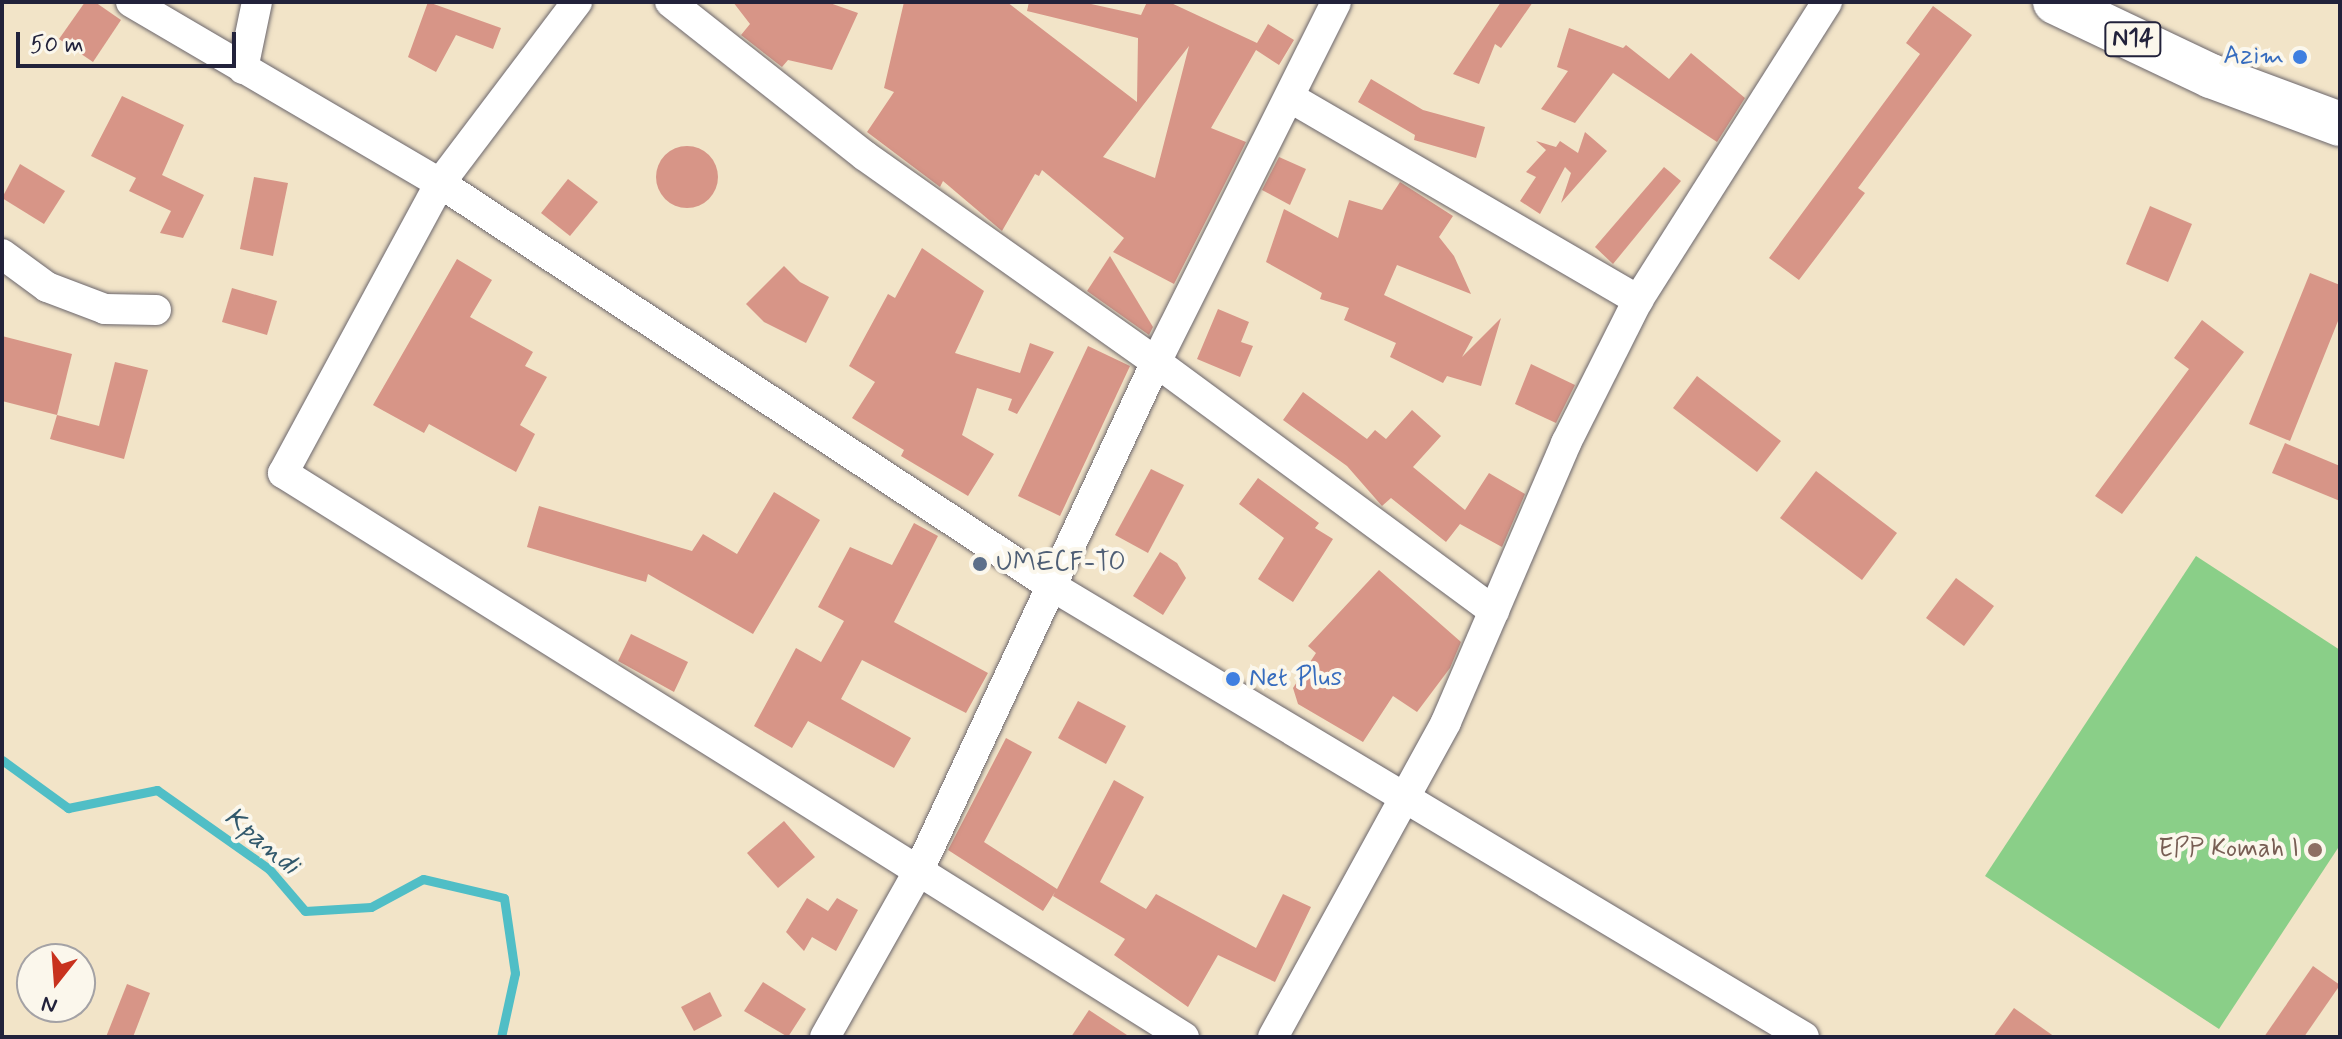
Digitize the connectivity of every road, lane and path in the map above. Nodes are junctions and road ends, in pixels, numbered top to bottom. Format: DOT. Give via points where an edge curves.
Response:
graph roads {
  1 [pos="131,2"];
  2 [pos="257,2"];
  3 [pos="577,2"];
  4 [pos="670,2"];
  5 [pos="1336,2"];
  6 [pos="1827,2"];
  7 [pos="2055,2"];
  8 [pos="243,69"];
  9 [pos="2211,76"];
  10 [pos="1291,98"];
  11 [pos="2340,124"];
  12 [pos="2340,151"];
  13 [pos="440,183"];
  14 [pos="2,254"];
  15 [pos="1638,300"];
  16 [pos="156,310"];
  17 [pos="1156,362"];
  18 [pos="1050,585"];
  19 [pos="1494,611"];
  20 [pos="1407,795"];
  21 [pos="918,872"];
  22 [pos="825,1037"];
  23 [pos="1184,1037"];
  24 [pos="1273,1037"];
  25 [pos="1804,1037"];
  1 -- 8 [label="street"];
  2 -- 8 [label="street"];
  3 -- 13 [label="street"];
  4 -- 17 [label="street" via="865,156"];
  5 -- 10 [label="street"];
  6 -- 15 [label="street"];
  7 -- 9 [label="main road, N14"];
  8 -- 13 [label="street"];
  9 -- 11 [label="main road, N14"];
  9 -- 12 [label="main road, N14" via="2267,114"];
  10 -- 15 [label="street"];
  10 -- 17 [label="street"];
  13 -- 18 [label="street"];
  13 -- 21 [label="street" via="283,473"];
  14 -- 16 [label="street" via="47,287 105,309"];
  15 -- 19 [label="street" via="1566,443"];
  17 -- 18 [label="street"];
  17 -- 19 [label="street"];
  18 -- 20 [label="street"];
  18 -- 21 [label="street"];
  19 -- 20 [label="street" via="1446,722"];
  20 -- 24 [label="street"];
  20 -- 25 [label="street"];
  21 -- 22 [label="street"];
  21 -- 23 [label="street"];
}
